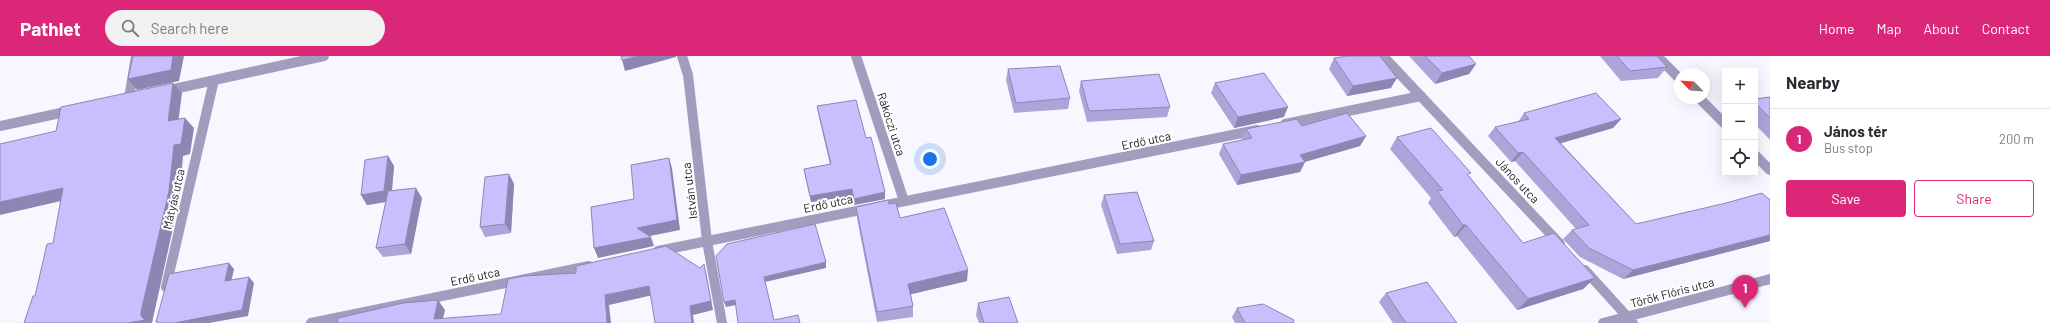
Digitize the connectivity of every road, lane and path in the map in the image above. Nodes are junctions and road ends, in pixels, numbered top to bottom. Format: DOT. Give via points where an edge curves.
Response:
graph roads {
  1 [pos="136,56"];
  2 [pos="324,56"];
  3 [pos="682,56"];
  4 [pos="856,56"];
  5 [pos="1383,56"];
  6 [pos="1657,56"];
  7 [pos="1674,73"];
  8 [pos="214,80"];
  9 [pos="152,94"];
  10 [pos="1421,96"];
  11 [pos="129,98"];
  12 [pos="1705,104"];
  13 [pos="83,108"];
  14 [pos="1722,121"];
  15 [pos="0,126"];
  16 [pos="1758,158"];
  17 [pos="1770,170"];
  18 [pos="904,201"];
  19 [pos="708,241"];
  20 [pos="1567,252"];
  21 [pos="645,254"];
  22 [pos="599,264"];
  23 [pos="1578,264"];
  24 [pos="1770,279"];
  25 [pos="163,300"];
  26 [pos="1631,320"];
  27 [pos="311,323"];
  28 [pos="722,323"];
  29 [pos="1603,323"];
  1 -- 11 [label="street"];
  2 -- 8 [label="street"];
  3 -- 19 [label="street, István utca" via="688,75"];
  4 -- 18 [label="street, Rákóczi utca"];
  5 -- 10 [label="street, János utca"];
  6 -- 7 [label="street"];
  8 -- 9 [label="street"];
  8 -- 25 [label="street, Mátyás utca"];
  10 -- 18 [label="street, Erdő utca"];
  10 -- 20 [label="street, János utca"];
  12 -- 14 [label="street"];
  13 -- 15 [label="street"];
  16 -- 17 [label="street"];
  18 -- 19 [label="street, Erdő utca"];
  19 -- 21 [label="street, Erdő utca"];
  19 -- 28 [label="street, István utca"];
  22 -- 27 [label="street, Erdő utca"];
  23 -- 26 [label="street"];
  24 -- 26 [label="street, Török Flóris utca"];
  26 -- 29 [label="street, Török Flóris utca"];
}
